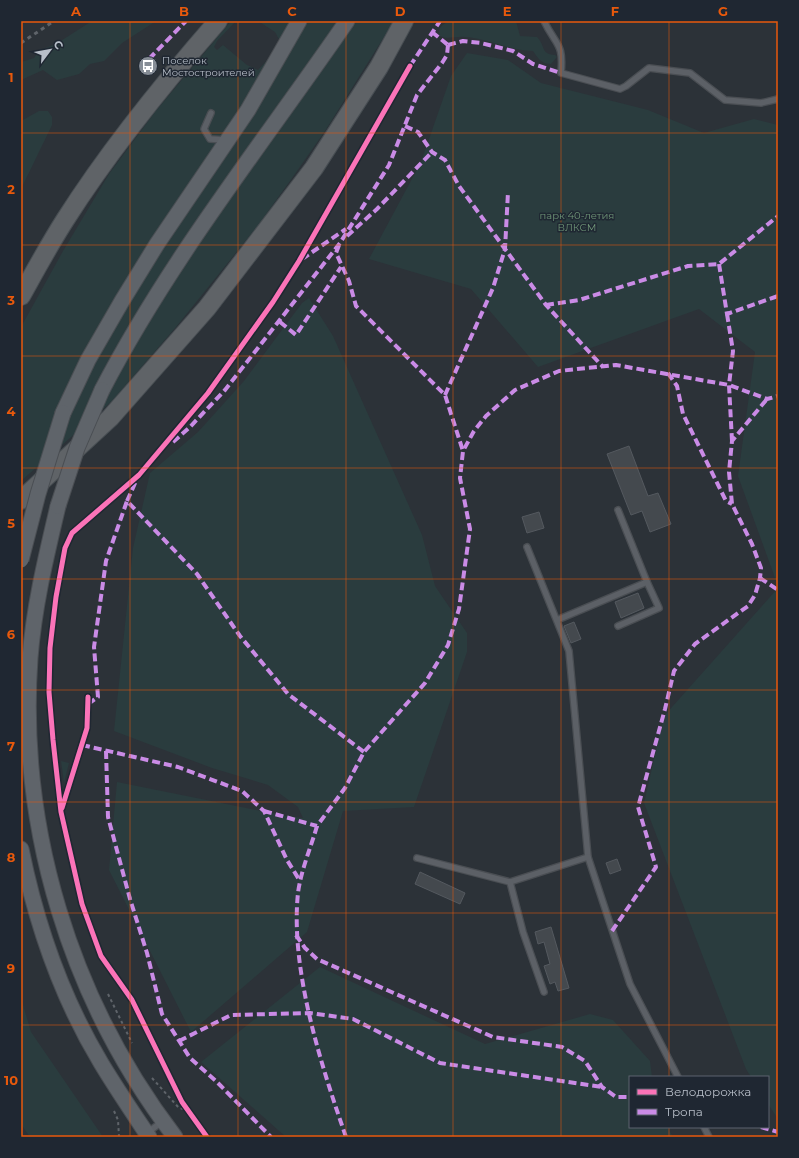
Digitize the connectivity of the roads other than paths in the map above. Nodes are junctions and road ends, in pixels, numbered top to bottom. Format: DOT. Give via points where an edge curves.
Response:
graph roads {
  1 [pos="218,21"];
  2 [pos="299,21"];
  3 [pos="346,21"];
  4 [pos="404,21"];
  5 [pos="544,21"];
  6 [pos="778,99"];
  7 [pos="210,113"];
  8 [pos="226,140"];
  9 [pos="21,296"];
  10 [pos="21,500"];
  11 [pos="618,510"];
  12 [pos="527,547"];
  13 [pos="21,560"];
  14 [pos="647,582"];
  15 [pos="557,620"];
  16 [pos="618,626"];
  17 [pos="21,849"];
  18 [pos="588,857"];
  19 [pos="417,858"];
  20 [pos="510,882"];
  21 [pos="544,992"];
  22 [pos="677,1076"];
  23 [pos="164,1120"];
  24 [pos="705,1128"];
  25 [pos="146,1136"];
  26 [pos="176,1137"];
  27 [pos="710,1137"];
  1 -- 9 [label="highway" via="164,84 106,160 65,220"];
  2 -- 8 [label="main road" via="248,110"];
  3 -- 23 [label="main road, bridge" via="290,104 184,250 124,346 77,448 58,506 37,596 30,658 28,720 37,820 48,872 64,930 82,978 106,1028"];
  4 -- 10 [label="highway" via="375,74 314,168 253,250 110,418"];
  5 -- 6 [label="lane" via="561,48 561,73 620,89 649,68 656,68 690,73 725,100 761,103"];
  7 -- 8 [label="lane" via="204,129 210,139"];
  8 -- 13 [label="main road, bridge" via="157,244 88,360 63,413"];
  11 -- 14 [label="lane"];
  12 -- 15 [label="lane"];
  14 -- 15 [label="lane"];
  14 -- 16 [label="lane" via="659,608"];
  15 -- 18 [label="lane" via="569,651"];
  17 -- 25 [label="main road" via="29,888 49,951 72,1006 100,1062"];
  18 -- 20 [label="lane"];
  18 -- 22 [label="lane" via="630,984"];
  19 -- 20 [label="lane"];
  20 -- 21 [label="lane" via="523,932"];
  23 -- 25 [label="lane"];
  23 -- 26 [label="main road"];
  24 -- 27 [label="lane"];
}
